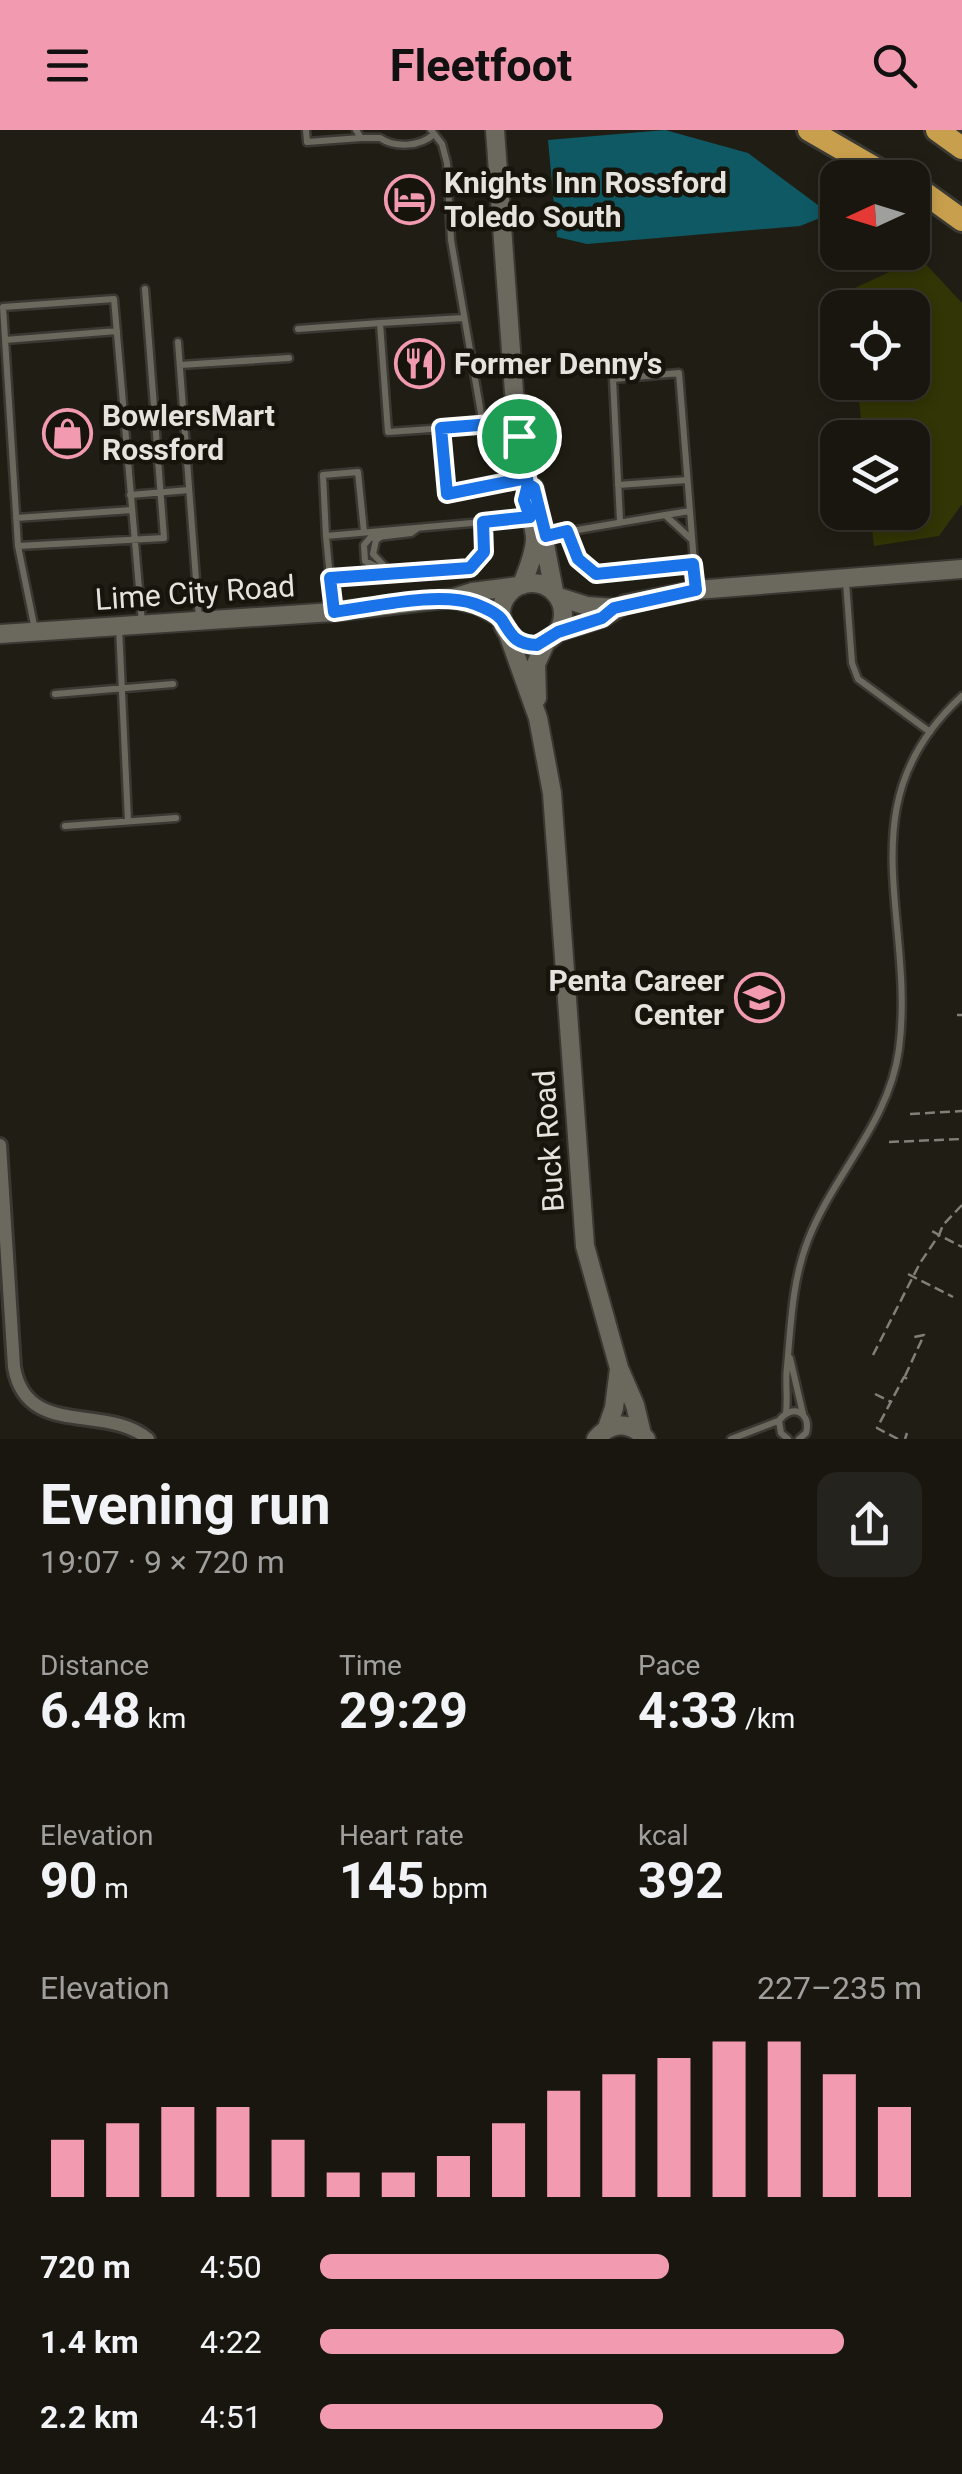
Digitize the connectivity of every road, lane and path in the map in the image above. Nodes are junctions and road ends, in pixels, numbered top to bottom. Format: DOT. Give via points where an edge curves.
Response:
graph roads {
  1 [pos="306,130"];
  2 [pos="356,130"];
  3 [pos="495,130"];
  4 [pos="809,130"];
  5 [pos="839,130"];
  6 [pos="937,130"];
  7 [pos="432,132"];
  8 [pos="361,138"];
  9 [pos="962,148"];
  10 [pos="861,160"];
  11 [pos="879,160"];
  12 [pos="930,199"];
  13 [pos="962,220"];
  14 [pos="145,289"];
  15 [pos="463,318"];
  16 [pos="380,324"];
  17 [pos="298,330"];
  18 [pos="117,332"];
  19 [pos="6,340"];
  20 [pos="178,342"];
  21 [pos="288,358"];
  22 [pos="180,365"];
  23 [pos="517,422"];
  24 [pos="482,426"];
  25 [pos="441,428"];
  26 [pos="687,480"];
  27 [pos="528,481"];
  28 [pos="618,485"];
  29 [pos="190,490"];
  30 [pos="161,492"];
  31 [pos="130,495"];
  32 [pos="132,510"];
  33 [pos="690,511"];
  34 [pos="665,515"];
  35 [pos="530,517"];
  36 [pos="16,518"];
  37 [pos="620,521"];
  38 [pos="483,522"];
  39 [pos="419,528"];
  40 [pos="567,531"];
  41 [pos="364,532"];
  42 [pos="326,536"];
  43 [pos="546,536"];
  44 [pos="691,539"];
  45 [pos="135,541"];
  46 [pos="18,546"];
  47 [pos="693,564"];
  48 [pos="461,569"];
  49 [pos="962,569"];
  50 [pos="846,577"];
  51 [pos="330,578"];
  52 [pos="520,585"];
  53 [pos="696,590"];
  54 [pos="556,594"];
  55 [pos="454,598"];
  56 [pos="614,608"];
  57 [pos="334,612"];
  58 [pos="199,620"];
  59 [pos="142,624"];
  60 [pos="119,626"];
  61 [pos="505,626"];
  62 [pos="35,632"];
  63 [pos="0,634"];
  64 [pos="552,637"];
  65 [pos="173,684"];
  66 [pos="120,688"];
  67 [pos="55,694"];
  68 [pos="962,696"];
  69 [pos="538,718"];
  70 [pos="930,732"];
  71 [pos="176,818"];
  72 [pos="128,821"];
  73 [pos="66,826"];
  74 [pos="962,1111"];
  75 [pos="910,1114"];
  76 [pos="962,1139"];
  77 [pos="890,1142"];
  78 [pos="0,1145"];
  79 [pos="962,1205"];
  80 [pos="932,1231"];
  81 [pos="938,1235"];
  82 [pos="962,1247"];
  83 [pos="911,1275"];
  84 [pos="953,1298"];
  85 [pos="914,1337"];
  86 [pos="873,1356"];
  87 [pos="790,1357"];
  88 [pos="619,1368"];
  89 [pos="904,1377"];
  90 [pos="911,1381"];
  91 [pos="875,1394"];
  92 [pos="891,1402"];
  93 [pos="786,1412"];
  94 [pos="803,1414"];
  95 [pos="779,1420"];
  96 [pos="908,1432"];
  97 [pos="602,1434"];
  98 [pos="809,1435"];
  99 [pos="646,1437"];
  100 [pos="786,1438"];
  101 [pos="148,1439"];
  102 [pos="731,1439"];
  103 [pos="775,1439"];
  104 [pos="799,1439"];
  105 [pos="898,1439"];
  106 [pos="904,1439"];
  1 -- 8 [label="lane" via="307,142"];
  2 -- 8 [label="lane"];
  3 -- 23 [label="street"];
  4 -- 10 [label="highway"];
  5 -- 11 [label="highway"];
  6 -- 9 [label="highway"];
  7 -- 8 [label="lane" via="425,142 405,144"];
  7 -- 15 [label="lane" via="447,163"];
  12 -- 13 [label="highway"];
  14 -- 30 [label="lane"];
  15 -- 16 [label="lane"];
  15 -- 24 [label="lane"];
  16 -- 17 [label="lane"];
  16 -- 25 [label="lane" via="388,432"];
  18 -- 19 [label="lane"];
  18 -- 19 [label="lane" via="114,298 4,306"];
  18 -- 31 [label="lane"];
  19 -- 36 [label="lane"];
  20 -- 22 [label="lane"];
  21 -- 22 [label="lane"];
  22 -- 29 [label="lane"];
  23 -- 24 [label="lane"];
  23 -- 27 [label="street"];
  24 -- 25 [label="lane"];
  25 -- 27 [label="lane" via="447,494"];
  26 -- 28 [label="lane"];
  26 -- 28 [label="lane" via="679,373 612,379"];
  26 -- 33 [label="lane"];
  27 -- 35 [label="street" via="524,500"];
  27 -- 43 [label="street"];
  28 -- 37 [label="lane"];
  29 -- 30 [label="lane"];
  29 -- 58 [label="lane"];
  30 -- 31 [label="lane"];
  30 -- 45 [label="lane" via="164,538"];
  31 -- 32 [label="lane"];
  32 -- 36 [label="lane"];
  32 -- 45 [label="lane"];
  33 -- 34 [label="lane"];
  33 -- 44 [label="lane"];
  34 -- 37 [label="lane"];
  34 -- 44 [label="lane"];
  35 -- 38 [label="lane"];
  35 -- 52 [label="street" via="533,554"];
  36 -- 46 [label="lane"];
  37 -- 40 [label="lane"];
  38 -- 39 [label="lane"];
  38 -- 48 [label="lane" via="484,552 475,565"];
  39 -- 41 [label="lane"];
  39 -- 48 [label="lane" via="370,538 362,554 371,566 388,570"];
  40 -- 43 [label="lane"];
  40 -- 47 [label="lane" via="578,559 596,574"];
  41 -- 42 [label="lane"];
  41 -- 42 [label="lane" via="358,472 323,475"];
  42 -- 51 [label="lane"];
  43 -- 54 [label="street"];
  44 -- 47 [label="lane"];
  45 -- 46 [label="lane"];
  45 -- 59 [label="lane"];
  46 -- 62 [label="lane"];
  47 -- 53 [label="lane"];
  48 -- 51 [label="lane"];
  49 -- 50 [label="street"];
  50 -- 53 [label="street"];
  50 -- 70 [label="lane" via="858,680"];
  51 -- 57 [label="lane"];
  52 -- 54 [label="street" via="537,583"];
  52 -- 55 [label="street, Lime City Road"];
  52 -- 61 [label="street" via="506,597"];
  53 -- 56 [label="street"];
  54 -- 56 [label="street"];
  54 -- 64 [label="street" via="563,618"];
  55 -- 57 [label="street, Lime City Road"];
  55 -- 61 [label="street, Lime City Road" via="478,605"];
  56 -- 64 [label="street"];
  57 -- 58 [label="street, Lime City Road"];
  58 -- 59 [label="street, Lime City Road"];
  59 -- 60 [label="street, Lime City Road"];
  60 -- 62 [label="street, Lime City Road"];
  60 -- 66 [label="lane"];
  61 -- 64 [label="street" via="527,645"];
  61 -- 69 [label="street, Buck Road"];
  62 -- 63 [label="street, Lime City Road"];
  64 -- 69 [label="street, Buck Road" via="536,664"];
  65 -- 66 [label="lane"];
  66 -- 67 [label="lane"];
  66 -- 72 [label="lane"];
  68 -- 70 [label="lane"];
  69 -- 88 [label="street, Buck Road" via="552,793 584,1246"];
  70 -- 87 [label="lane" via="904,784 891,840 903,1010 895,1070 870,1135 808,1239 793,1298"];
  71 -- 72 [label="lane"];
  72 -- 73 [label="lane"];
  74 -- 75 [label="path"];
  76 -- 77 [label="path"];
  78 -- 101 [label="street" via="14,1367 21,1389 48,1415 125,1425"];
  79 -- 81 [label="path"];
  80 -- 81 [label="path"];
  81 -- 82 [label="path"];
  81 -- 83 [label="path"];
  83 -- 84 [label="path"];
  83 -- 86 [label="path"];
  85 -- 89 [label="path" via="924,1336"];
  87 -- 93 [label="lane"];
  87 -- 94 [label="lane"];
  88 -- 97 [label="street" via="614,1408"];
  88 -- 99 [label="street, Buck Road"];
  89 -- 90 [label="path"];
  89 -- 92 [label="path"];
  91 -- 92 [label="path"];
  92 -- 105 [label="path" via="877,1428"];
  93 -- 94 [label="lane"];
  93 -- 95 [label="lane"];
  94 -- 98 [label="lane"];
  95 -- 100 [label="lane"];
  95 -- 102 [label="lane"];
  96 -- 106 [label="path"];
  97 -- 99 [label="street" via="625,1425"];
  98 -- 104 [label="lane"];
  100 -- 103 [label="lane"];
}
